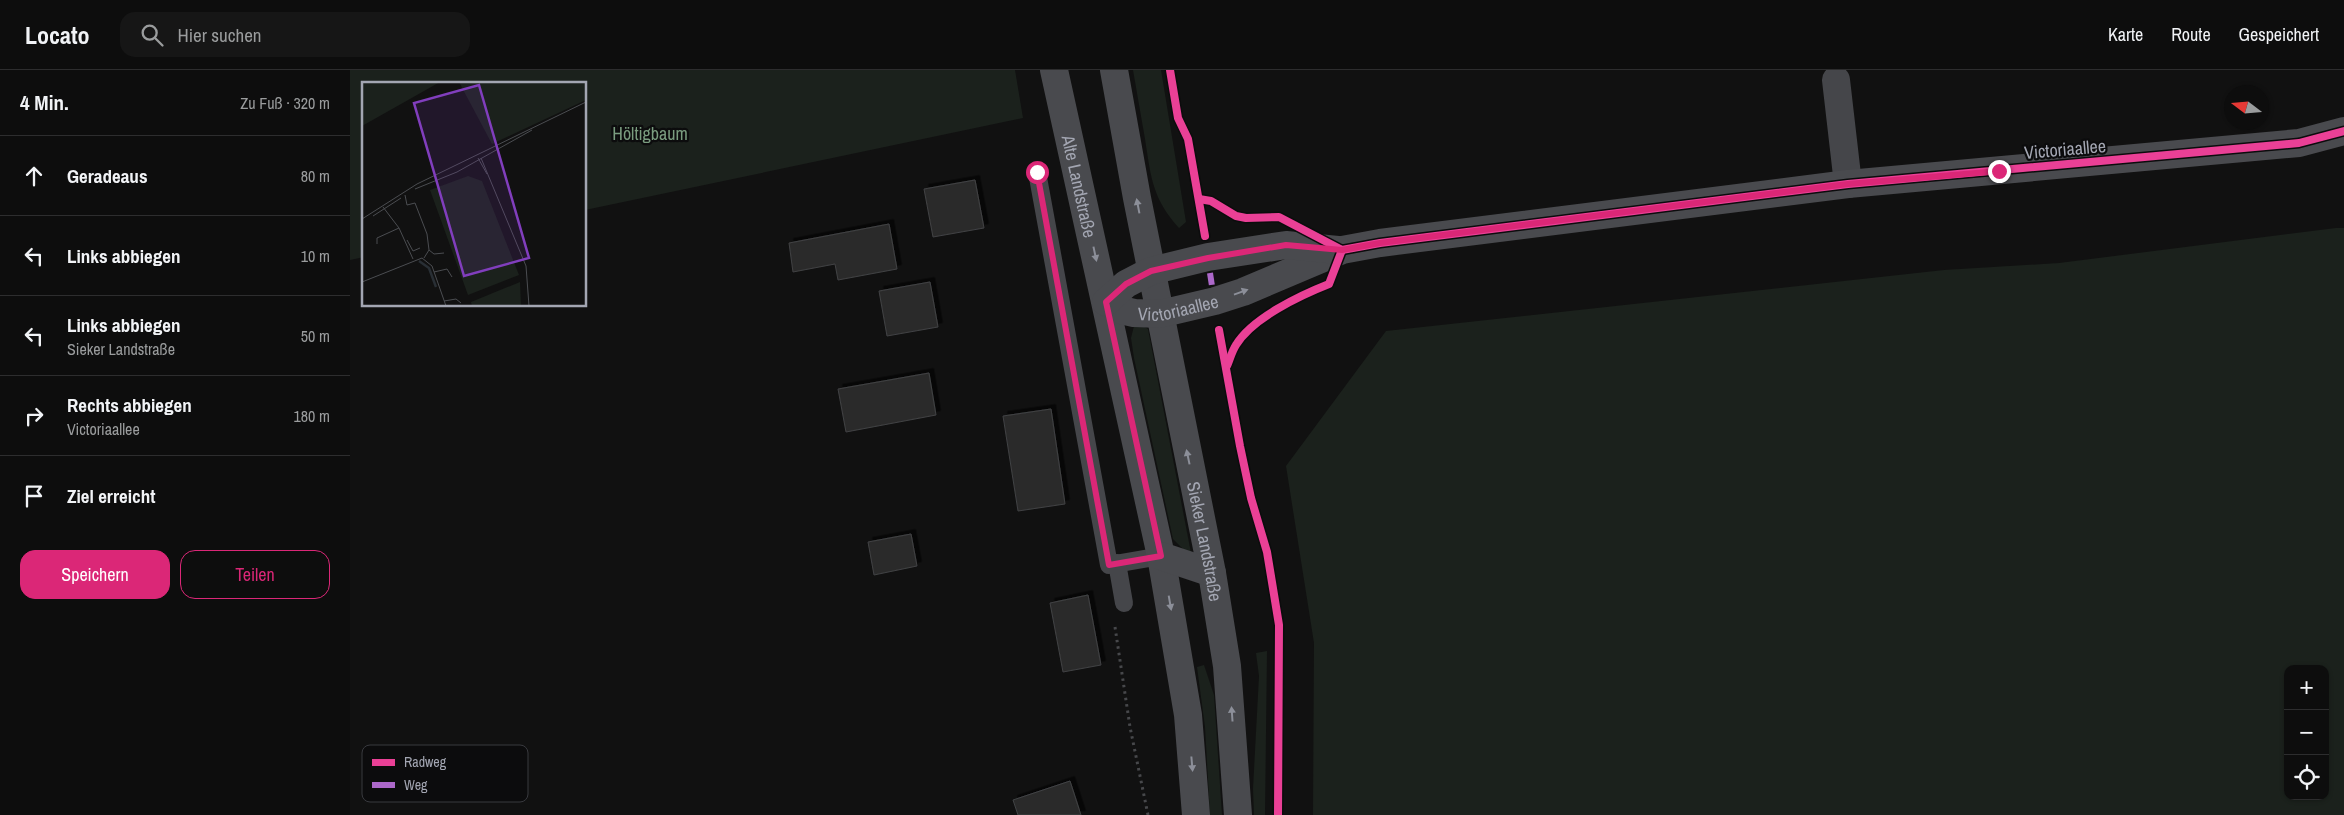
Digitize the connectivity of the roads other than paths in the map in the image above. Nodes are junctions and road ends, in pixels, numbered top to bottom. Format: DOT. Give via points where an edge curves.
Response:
graph roads {
  1 [pos="1054,70"];
  2 [pos="1114,70"];
  3 [pos="1836,80"];
  4 [pos="2344,131"];
  5 [pos="2299,143"];
  6 [pos="2344,148"];
  7 [pos="1037,172"];
  8 [pos="1848,184"];
  9 [pos="1342,250"];
  10 [pos="1151,271"];
  11 [pos="1106,302"];
  12 [pos="1160,314"];
  13 [pos="1161,556"];
  14 [pos="1117,564"];
  15 [pos="1212,573"];
  16 [pos="1124,603"];
  17 [pos="1196,815"];
  18 [pos="1238,815"];
  1 -- 11 [label="main road, Alte Landstraße, one-way"];
  10 -- 2 [label="main road, one-way"];
  3 -- 8 [label="street"];
  4 -- 5 [label="main road, Victoriaallee"];
  5 -- 6 [label="main road, Victoriaallee"];
  5 -- 8 [label="main road, Victoriaallee"];
  7 -- 14 [label="lane" via="1109,565"];
  8 -- 9 [label="main road, Victoriaallee"];
  9 -- 10 [label="main road, Victoriaallee" via="1286,245"];
  12 -- 9 [label="main road, Victoriaallee, one-way" via="1243,292"];
  10 -- 11 [label="main road, Victoriaallee" via="1126,284"];
  10 -- 12 [label="main road, Sieker Landstraße"];
  11 -- 12 [label="main road, Victoriaallee" via="1134,313"];
  11 -- 13 [label="main road"];
  15 -- 12 [label="main road, Sieker Landstraße, one-way"];
  13 -- 14 [label="lane"];
  13 -- 15 [label="main road"];
  13 -- 17 [label="main road, one-way" via="1188,715"];
  14 -- 16 [label="lane"];
  18 -- 15 [label="main road, Sieker Landstraße, one-way" via="1227,666"];
}
